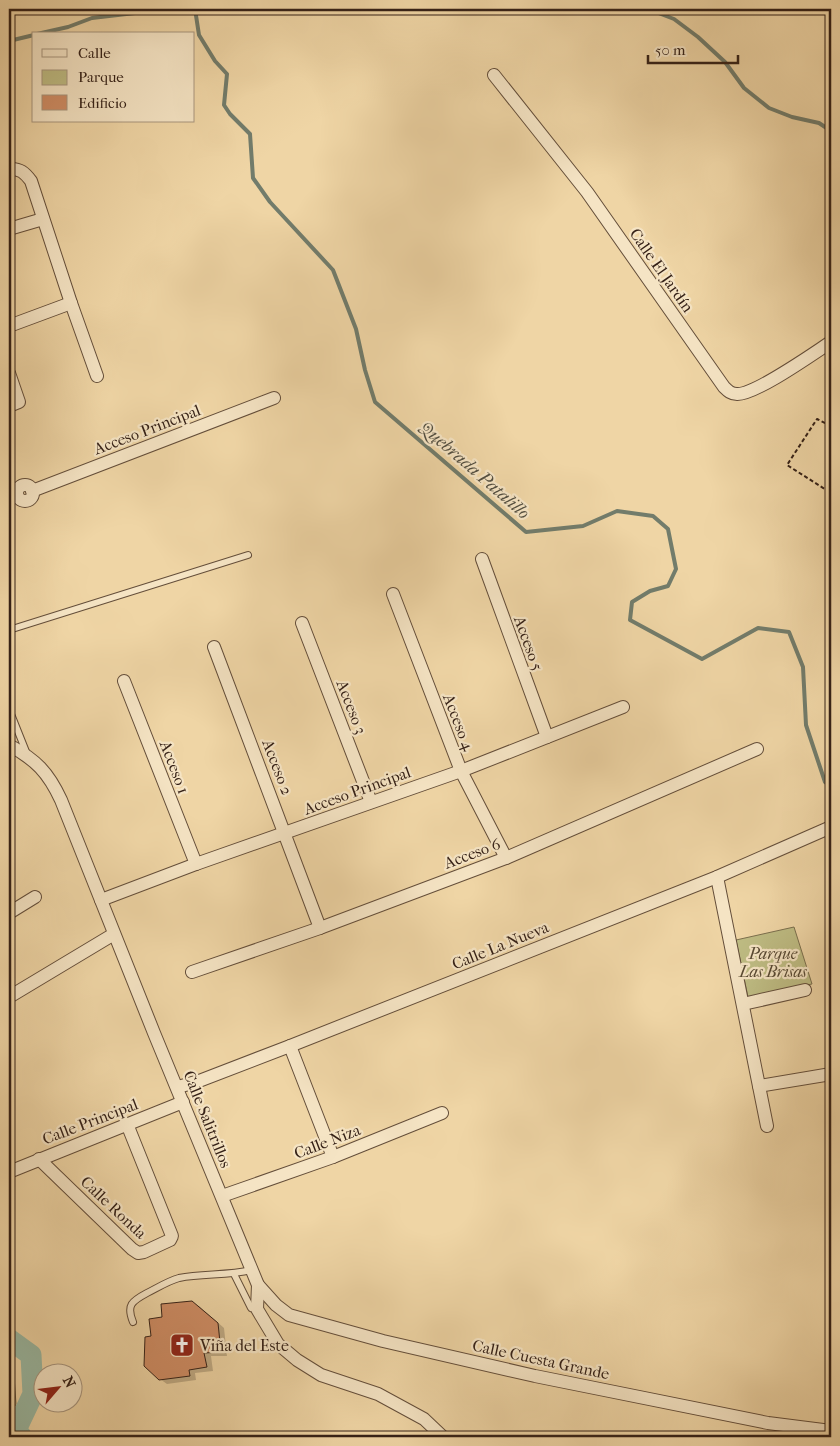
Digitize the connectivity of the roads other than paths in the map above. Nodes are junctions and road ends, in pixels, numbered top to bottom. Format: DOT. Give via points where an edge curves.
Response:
graph roads {
  1 [pos="494,75"];
  2 [pos="9,169"];
  3 [pos="43,218"];
  4 [pos="9,229"];
  5 [pos="71,303"];
  6 [pos="10,326"];
  7 [pos="831,342"];
  8 [pos="9,374"];
  9 [pos="97,376"];
  10 [pos="274,398"];
  11 [pos="14,404"];
  12 [pos="13,497"];
  13 [pos="248,555"];
  14 [pos="482,560"];
  15 [pos="393,594"];
  16 [pos="302,623"];
  17 [pos="9,630"];
  18 [pos="214,647"];
  19 [pos="124,681"];
  20 [pos="623,707"];
  21 [pos="9,708"];
  22 [pos="547,738"];
  23 [pos="9,746"];
  24 [pos="757,748"];
  25 [pos="27,755"];
  26 [pos="461,770"];
  27 [pos="372,802"];
  28 [pos="831,827"];
  29 [pos="286,833"];
  30 [pos="506,858"];
  31 [pos="196,864"];
  32 [pos="717,877"];
  33 [pos="35,897"];
  34 [pos="101,900"];
  35 [pos="9,913"];
  36 [pos="320,928"];
  37 [pos="114,934"];
  38 [pos="192,972"];
  39 [pos="805,990"];
  40 [pos="9,997"];
  41 [pos="742,1004"];
  42 [pos="290,1046"];
  43 [pos="831,1074"];
  44 [pos="759,1086"];
  45 [pos="178,1087"];
  46 [pos="183,1102"];
  47 [pos="442,1113"];
  48 [pos="127,1124"];
  49 [pos="767,1126"];
  50 [pos="333,1157"];
  51 [pos="39,1159"];
  52 [pos="9,1172"];
  53 [pos="222,1196"];
  54 [pos="251,1270"];
  55 [pos="234,1274"];
  56 [pos="258,1285"];
  57 [pos="251,1308"];
  58 [pos="133,1322"];
  59 [pos="831,1431"];
  60 [pos="443,1437"];
  1 -- 7 [label="street, Calle El Jardín" via="587,192 730,392 750,391 785,373"];
  2 -- 3 [label="street" via="24,172 31,181"];
  3 -- 4 [label="street"];
  3 -- 5 [label="street"];
  5 -- 6 [label="street"];
  5 -- 9 [label="street"];
  8 -- 11 [label="street"];
  10 -- 12 [label="street, Acceso Principal" via="32,491 22,486"];
  13 -- 17 [label="lane"];
  14 -- 22 [label="street, Acceso 5"];
  15 -- 26 [label="street, Acceso 4"];
  16 -- 27 [label="street, Acceso 3"];
  18 -- 29 [label="street, Acceso 2"];
  19 -- 31 [label="street, Acceso 1"];
  20 -- 22 [label="street, Acceso Principal"];
  21 -- 25 [label="lane"];
  22 -- 26 [label="street, Acceso Principal"];
  23 -- 25 [label="street, Calle Salitrillos"];
  24 -- 30 [label="street, Acceso 6"];
  25 -- 34 [label="street, Calle Salitrillos" via="52,782"];
  26 -- 27 [label="street, Acceso Principal"];
  26 -- 30 [label="street, Acceso 4"];
  27 -- 29 [label="street, Acceso Principal"];
  28 -- 32 [label="street, Calle La Nueva"];
  29 -- 31 [label="street, Acceso Principal"];
  29 -- 36 [label="street, Acceso 2"];
  30 -- 36 [label="street, Acceso 6"];
  31 -- 34 [label="street, Acceso Principal"];
  32 -- 41 [label="street"];
  32 -- 42 [label="street, Calle La Nueva"];
  33 -- 35 [label="street"];
  34 -- 37 [label="street, Calle Salitrillos"];
  36 -- 38 [label="street, Acceso 6"];
  37 -- 40 [label="street"];
  37 -- 45 [label="street, Calle Salitrillos"];
  39 -- 41 [label="street"];
  41 -- 44 [label="street"];
  42 -- 45 [label="street, Calle La Nueva"];
  42 -- 50 [label="street"];
  43 -- 44 [label="street"];
  44 -- 49 [label="street"];
  45 -- 46 [label="street, Calle Salitrillos"];
  46 -- 48 [label="street, Calle Principal"];
  46 -- 53 [label="street, Calle Salitrillos"];
  47 -- 50 [label="street, Calle Niza"];
  48 -- 51 [label="street, Calle Principal"];
  48 -- 51 [label="street, Calle Ronda" via="172,1236 144,1252 132,1249"];
  50 -- 53 [label="street, Calle Niza"];
  51 -- 52 [label="street, Calle Principal"];
  53 -- 54 [label="street, Calle Salitrillos"];
  54 -- 55 [label="lane"];
  54 -- 56 [label="street, Calle Salitrillos"];
  55 -- 57 [label="lane"];
  55 -- 58 [label="lane" via="173,1280 131,1304 129,1313"];
  56 -- 59 [label="street, Calle Cuesta Grande" via="290,1315 383,1341 535,1376 758,1421"];
  56 -- 60 [label="street, Calle Salitrillos" via="257,1309 278,1344 296,1360 321,1375 378,1394 424,1419"];
}
